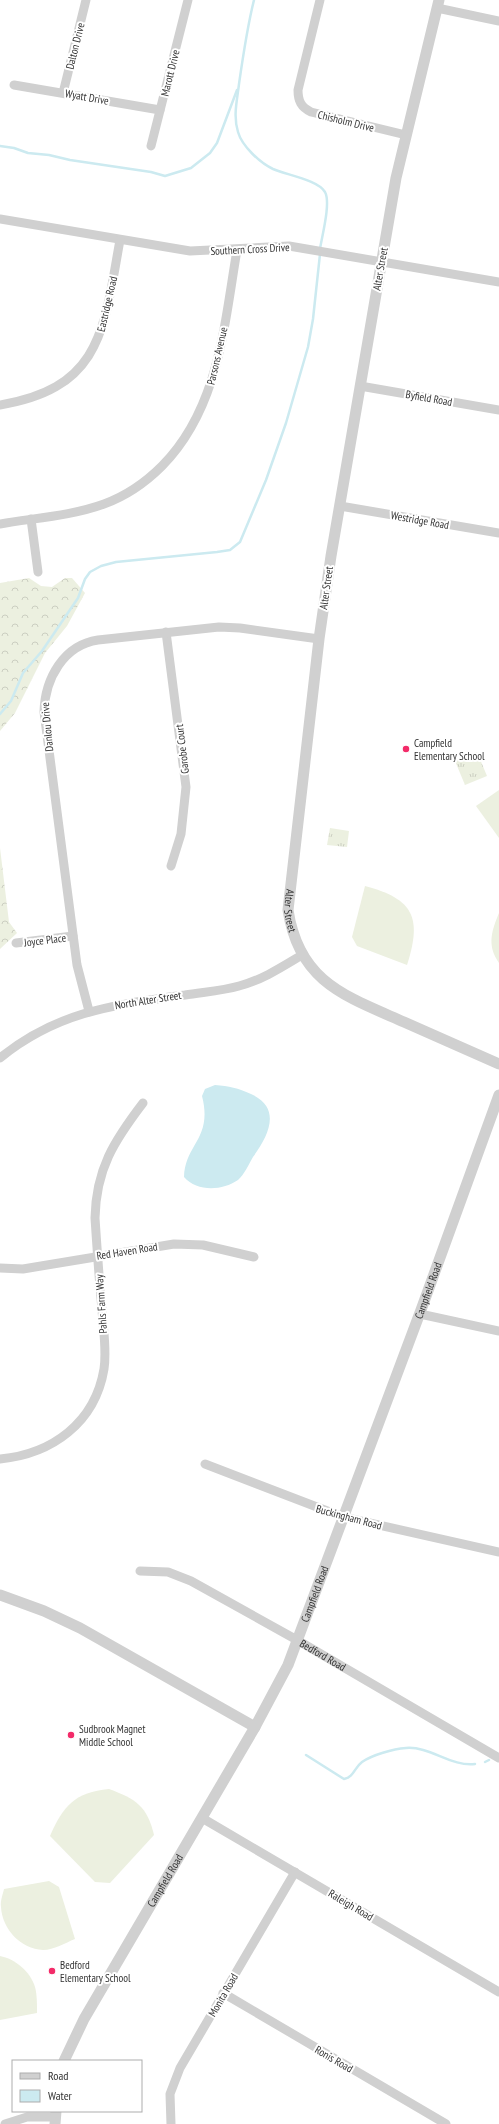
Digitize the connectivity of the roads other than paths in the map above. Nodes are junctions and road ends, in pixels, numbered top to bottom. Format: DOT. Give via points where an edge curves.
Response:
graph roads {
  1 [pos="86,0"];
  2 [pos="188,0"];
  3 [pos="320,0"];
  4 [pos="438,4"];
  5 [pos="499,21"];
  6 [pos="14,85"];
  7 [pos="63,93"];
  8 [pos="160,110"];
  9 [pos="406,136"];
  10 [pos="151,146"];
  11 [pos="0,219"];
  12 [pos="120,240"];
  13 [pos="237,250"];
  14 [pos="381,261"];
  15 [pos="499,282"];
  16 [pos="360,386"];
  17 [pos="0,405"];
  18 [pos="499,410"];
  19 [pos="340,506"];
  20 [pos="31,519"];
  21 [pos="0,524"];
  22 [pos="499,533"];
  23 [pos="38,572"];
  24 [pos="166,632"];
  25 [pos="319,639"];
  26 [pos="171,866"];
  27 [pos="73,936"];
  28 [pos="16,943"];
  29 [pos="302,955"];
  30 [pos="89,1011"];
  31 [pos="0,1058"];
  32 [pos="499,1064"];
  33 [pos="499,1095"];
  34 [pos="143,1103"];
  35 [pos="496,1111"];
  36 [pos="98,1255"];
  37 [pos="254,1257"];
  38 [pos="0,1268"];
  39 [pos="420,1314"];
  40 [pos="499,1331"];
  41 [pos="0,1459"];
  42 [pos="205,1464"];
  43 [pos="343,1517"];
  44 [pos="499,1552"];
  45 [pos="140,1571"];
  46 [pos="0,1595"];
  47 [pos="297,1640"];
  48 [pos="256,1727"];
  49 [pos="499,1758"];
  50 [pos="202,1818"];
  51 [pos="294,1872"];
  52 [pos="499,1992"];
  53 [pos="223,1994"];
  54 [pos="64,2060"];
  55 [pos="55,2117"];
  56 [pos="4,2124"];
  57 [pos="170,2124"];
  58 [pos="446,2124"];
  1 -- 7 [label="street, Dalton Drive"];
  2 -- 8 [label="street, Marott Drive"];
  3 -- 9 [label="street, Chisholm Drive" via="298,90 300,103 304,109 311,112"];
  4 -- 5 [label="street"];
  4 -- 9 [label="street, Alter Street"];
  6 -- 7 [label="street, Wyatt Drive"];
  7 -- 8 [label="street, Wyatt Drive"];
  8 -- 10 [label="street, Marott Drive"];
  9 -- 14 [label="street, Alter Street"];
  11 -- 12 [label="street, Southern Cross Drive"];
  12 -- 13 [label="street, Southern Cross Drive" via="190,252"];
  12 -- 17 [label="street, Eastridge Road" via="101,334 81,366 46,393 35,398"];
  13 -- 14 [label="street, Southern Cross Drive" via="274,246 307,248"];
  13 -- 20 [label="street, Parsons Avenue" via="211,384 203,405 183,441 156,472 140,486 120,497 88,509"];
  14 -- 15 [label="street, Southern Cross Drive"];
  14 -- 16 [label="street, Alter Street"];
  16 -- 18 [label="street, Byfield Road"];
  16 -- 19 [label="street, Alter Street"];
  19 -- 22 [label="street, Westridge Road"];
  19 -- 25 [label="street, Alter Street"];
  20 -- 21 [label="street, Parsons Avenue"];
  20 -- 23 [label="street"];
  24 -- 25 [label="street, Danlou Drive" via="203,627 233,627"];
  24 -- 26 [label="street, Garobe Court" via="186,787 181,834"];
  24 -- 27 [label="street, Danlou Drive" via="80,644 65,657 46,689 44,712"];
  25 -- 29 [label="street, Alter Street" via="289,894 291,925"];
  27 -- 28 [label="street, Joyce Place"];
  27 -- 30 [label="street, Danlou Drive" via="77,965"];
  29 -- 30 [label="street, North Alter Street" via="277,970 239,986"];
  29 -- 32 [label="street, Alter Street" via="319,976 338,992"];
  30 -- 31 [label="street, North Alter Street" via="47,1027"];
  33 -- 35 [label="street, Campfield Road"];
  34 -- 36 [label="street, Pahls Farm Way" via="116,1139 98,1183 95,1218"];
  35 -- 39 [label="street, Campfield Road"];
  36 -- 37 [label="street, Red Haven Road" via="188,1243"];
  36 -- 38 [label="street, Red Haven Road" via="23,1269"];
  36 -- 41 [label="street, Pahls Farm Way" via="105,1354 99,1387 93,1401 76,1426 53,1445 24,1455"];
  39 -- 40 [label="street"];
  39 -- 43 [label="street, Campfield Road"];
  42 -- 43 [label="street, Buckingham Road"];
  43 -- 44 [label="street, Buckingham Road"];
  43 -- 47 [label="street, Campfield Road"];
  45 -- 47 [label="street, Bedford Road" via="156,1570 179,1575"];
  46 -- 48 [label="street" via="80,1628"];
  47 -- 48 [label="street, Campfield Road" via="281,1680"];
  47 -- 49 [label="street, Bedford Road"];
  48 -- 50 [label="street, Campfield Road"];
  50 -- 51 [label="street, Raleigh Road"];
  50 -- 54 [label="street, Campfield Road" via="84,2019"];
  51 -- 52 [label="street, Raleigh Road"];
  51 -- 53 [label="street, Monita Road"];
  53 -- 57 [label="street, Monita Road" via="174,2081 170,2094"];
  53 -- 58 [label="street, Ronis Road"];
  55 -- 56 [label="street" via="27,2117"];
}
